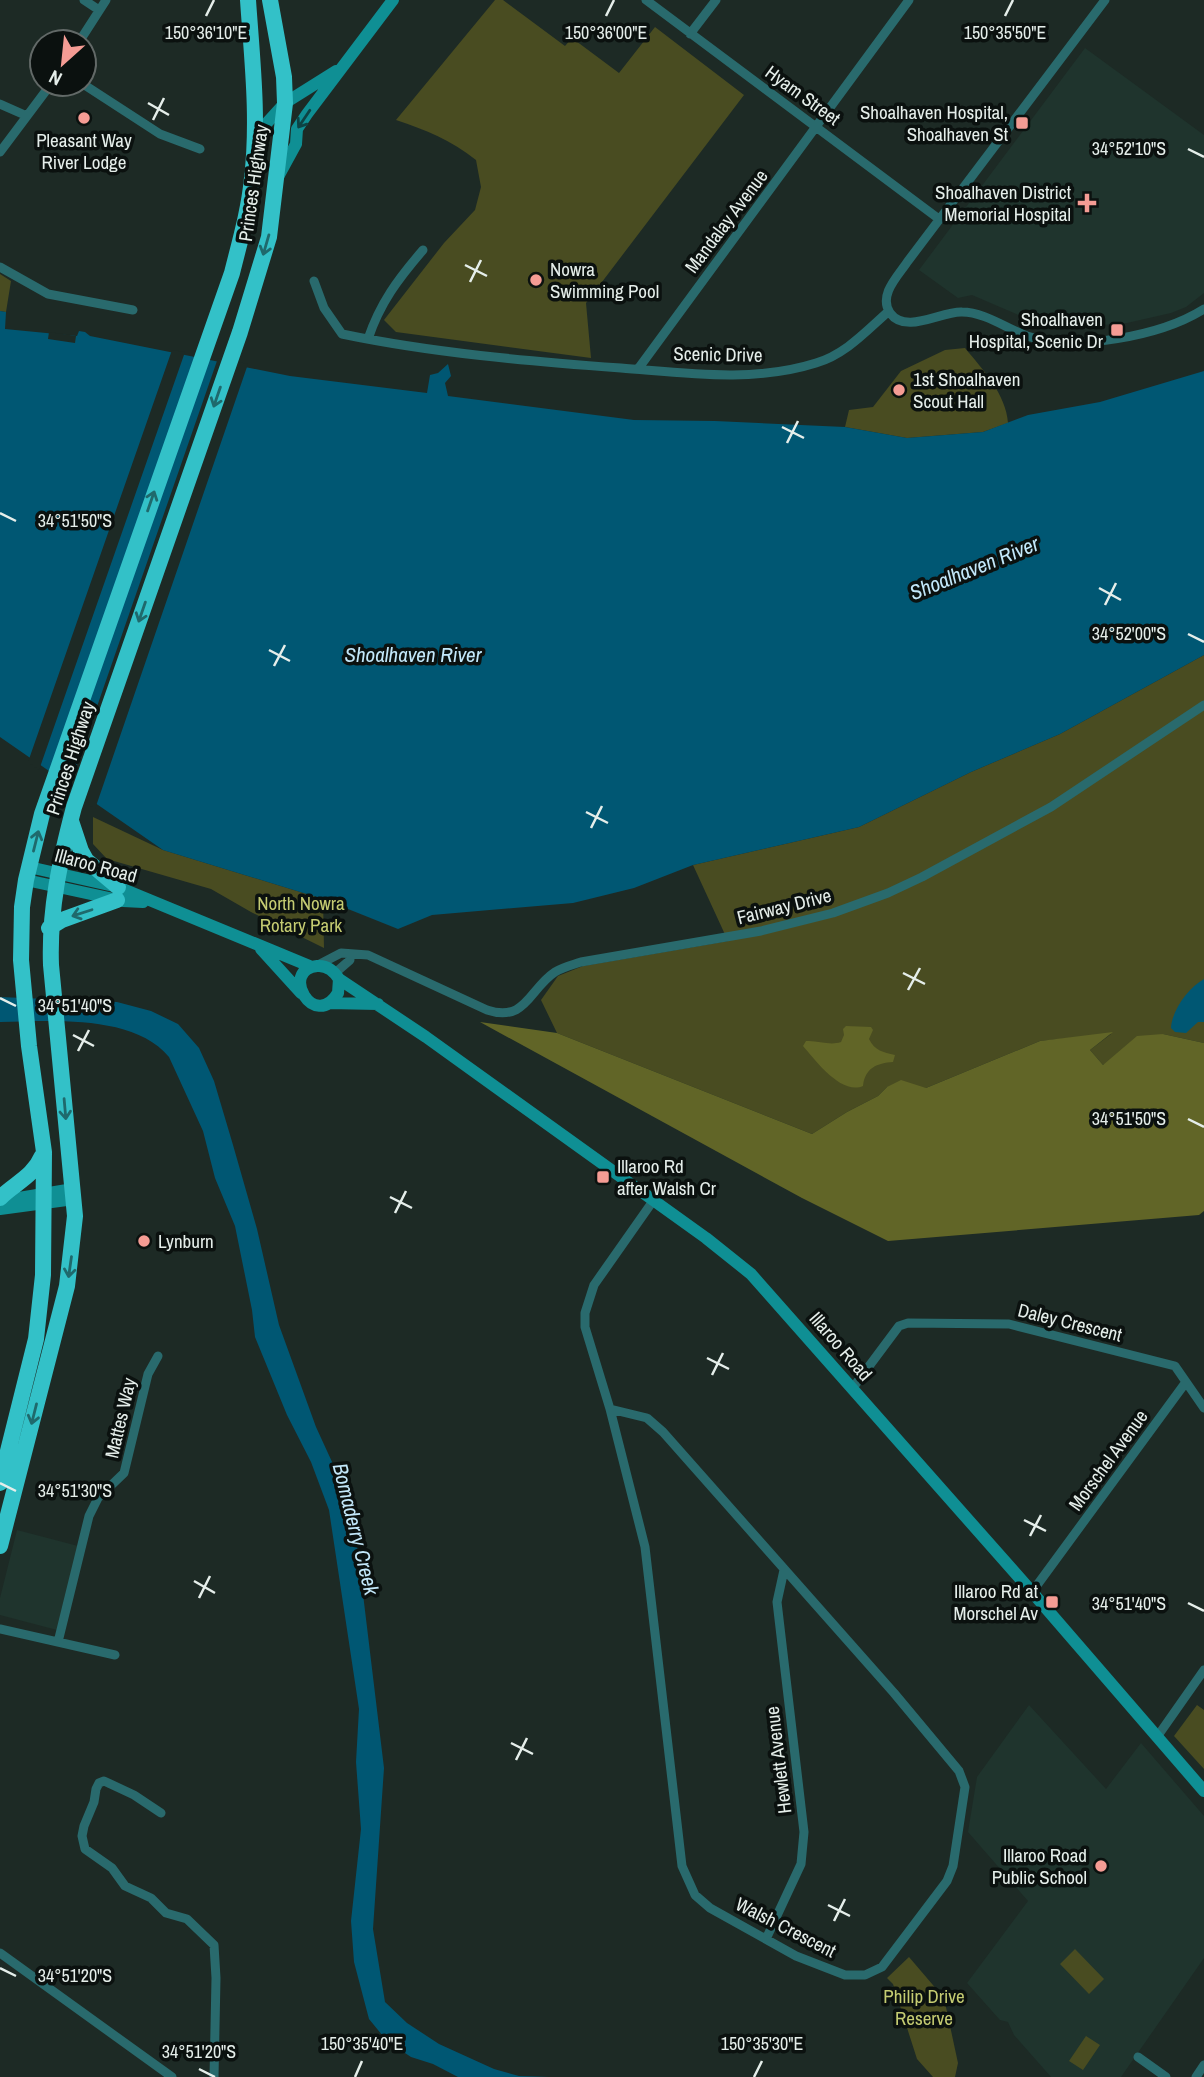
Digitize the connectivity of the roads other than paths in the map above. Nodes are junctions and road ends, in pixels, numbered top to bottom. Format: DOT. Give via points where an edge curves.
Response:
graph roads {
  1 [pos="84,0"];
  2 [pos="106,0"];
  3 [pos="248,0"];
  4 [pos="270,0"];
  5 [pos="393,0"];
  6 [pos="646,0"];
  7 [pos="716,0"];
  8 [pos="909,0"];
  9 [pos="1105,0"];
  10 [pos="99,10"];
  11 [pos="88,28"];
  12 [pos="690,34"];
  13 [pos="343,66"];
  14 [pos="98,94"];
  15 [pos="40,98"];
  16 [pos="285,103"];
  17 [pos="0,104"];
  18 [pos="27,116"];
  19 [pos="816,125"];
  20 [pos="255,136"];
  21 [pos="200,149"];
  22 [pos="0,152"];
  23 [pos="277,178"];
  24 [pos="939,219"];
  25 [pos="423,250"];
  26 [pos="0,267"];
  27 [pos="314,281"];
  28 [pos="1204,309"];
  29 [pos="133,310"];
  30 [pos="889,312"];
  31 [pos="368,339"];
  32 [pos="638,369"];
  33 [pos="1204,705"];
  34 [pos="72,814"];
  35 [pos="28,873"];
  36 [pos="57,880"];
  37 [pos="117,893"];
  38 [pos="49,928"];
  39 [pos="259,947"];
  40 [pos="349,954"];
  41 [pos="315,966"];
  42 [pos="337,976"];
  43 [pos="301,993"];
  44 [pos="329,1003"];
  45 [pos="378,1004"];
  46 [pos="44,1152"];
  47 [pos="74,1194"];
  48 [pos="43,1198"];
  49 [pos="0,1199"];
  50 [pos="653,1201"];
  51 [pos="0,1209"];
  52 [pos="158,1356"];
  53 [pos="1186,1382"];
  54 [pos="852,1389"];
  55 [pos="1204,1408"];
  56 [pos="610,1409"];
  57 [pos="0,1483"];
  58 [pos="0,1546"];
  59 [pos="784,1570"];
  60 [pos="1032,1591"];
  61 [pos="0,1629"];
  62 [pos="58,1642"];
  63 [pos="115,1655"];
  64 [pos="1204,1670"];
  65 [pos="1157,1737"];
  66 [pos="1204,1791"];
  67 [pos="161,1813"];
  68 [pos="766,1939"];
  69 [pos="0,1953"];
  70 [pos="1138,2057"];
  71 [pos="1204,2065"];
  72 [pos="172,2077"];
  73 [pos="214,2077"];
  74 [pos="1166,2077"];
  75 [pos="1196,2077"];
  1 -- 10 [label="street"];
  2 -- 10 [label="street"];
  3 -- 20 [label="highway, Princes Highway"];
  4 -- 16 [label="highway, Princes Highway"];
  5 -- 13 [label="main road"];
  6 -- 12 [label="street, Hyam Street"];
  7 -- 12 [label="street"];
  8 -- 19 [label="street, Mandalay Avenue"];
  9 -- 24 [label="street"];
  10 -- 11 [label="street"];
  12 -- 19 [label="street, Hyam Street"];
  13 -- 16 [label="main road"];
  13 -- 23 [label="main road, one-way" via="297,129 296,144"];
  14 -- 21 [label="street" via="160,134"];
  15 -- 18 [label="street"];
  16 -- 20 [label="main road"];
  16 -- 23 [label="highway, Princes Highway"];
  17 -- 18 [label="street"];
  18 -- 22 [label="street"];
  19 -- 24 [label="street, Hyam Street"];
  19 -- 32 [label="street, Mandalay Avenue"];
  35 -- 20 [label="highway, Princes Highway, one-way" via="49,797 232,273 252,178"];
  23 -- 34 [label="highway, Princes Highway, one-way" via="270,237 240,332"];
  24 -- 30 [label="street" via="886,294"];
  25 -- 31 [label="street" via="377,313"];
  26 -- 29 [label="street" via="48,294"];
  27 -- 31 [label="street, Scenic Drive" via="324,308 342,334"];
  28 -- 30 [label="street" via="1151,333 1065,342 1027,336 963,312 906,322"];
  30 -- 32 [label="street, Scenic Drive" via="847,348 801,368 744,376"];
  31 -- 32 [label="street, Scenic Drive" via="541,362"];
  33 -- 40 [label="street, Fairway Drive" via="1051,807 888,893 761,931 565,967 512,1013 487,1010 368,955"];
  34 -- 36 [label="highway, Princes Highway"];
  34 -- 37 [label="highway" via="80,851"];
  35 -- 36 [label="main road, Illaroo Road"];
  35 -- 46 [label="highway, Princes Highway" via="21,933 22,987"];
  36 -- 37 [label="main road, Illaroo Road"];
  36 -- 38 [label="highway, Princes Highway"];
  37 -- 38 [label="highway, one-way"];
  37 -- 39 [label="main road, Illaroo Road" via="194,917"];
  38 -- 47 [label="highway, Princes Highway, one-way"];
  39 -- 41 [label="main road, Illaroo Road"];
  39 -- 43 [label="main road, Illaroo Road"];
  40 -- 41 [label="street" via="341,953"];
  40 -- 42 [label="street" via="350,960"];
  41 -- 42 [label="main road, Illaroo Road"];
  41 -- 43 [label="main road" via="300,980"];
  42 -- 44 [label="main road" via="338,993"];
  42 -- 45 [label="main road, Illaroo Road"];
  43 -- 44 [label="main road, Illaroo Road" via="316,1005"];
  44 -- 45 [label="main road, Illaroo Road"];
  45 -- 50 [label="main road, Illaroo Road"];
  46 -- 48 [label="highway, Princes Highway"];
  46 -- 49 [label="highway" via="38,1167"];
  47 -- 48 [label="main road"];
  47 -- 58 [label="highway, Princes Highway, one-way" via="67,1286"];
  48 -- 49 [label="main road"];
  48 -- 51 [label="main road"];
  48 -- 57 [label="highway, Princes Highway" via="43,1275 36,1339"];
  50 -- 54 [label="main road, Illaroo Road" via="751,1274"];
  50 -- 56 [label="street, Walsh Crescent" via="594,1285 585,1312 585,1327"];
  52 -- 62 [label="street, Mattes Way" via="148,1374 124,1473 98,1498 89,1516"];
  53 -- 54 [label="street, Daley Crescent" via="1175,1366 1009,1324 908,1323 899,1326"];
  53 -- 55 [label="street, Daley Crescent"];
  53 -- 60 [label="street, Morschel Avenue"];
  54 -- 60 [label="main road, Illaroo Road"];
  56 -- 59 [label="street, Walsh Crescent" via="647,1418 663,1432"];
  56 -- 68 [label="street, Walsh Crescent" via="645,1547 682,1866 695,1895"];
  59 -- 68 [label="street, Hewlett Avenue" via="777,1602 804,1832 801,1864"];
  59 -- 68 [label="street, Walsh Crescent" via="894,1693 959,1771 965,1787 947,1881 883,1967 864,1975 845,1975"];
  60 -- 65 [label="main road, Illaroo Road"];
  61 -- 62 [label="street"];
  62 -- 63 [label="street"];
  64 -- 65 [label="street"];
  65 -- 66 [label="main road, Illaroo Road"];
  67 -- 73 [label="street" via="104,1781 96,1789 83,1843 125,1886 150,1898 166,1913 187,1919 214,1945"];
  69 -- 72 [label="street"];
  70 -- 74 [label="street"];
  71 -- 75 [label="street"];
}
